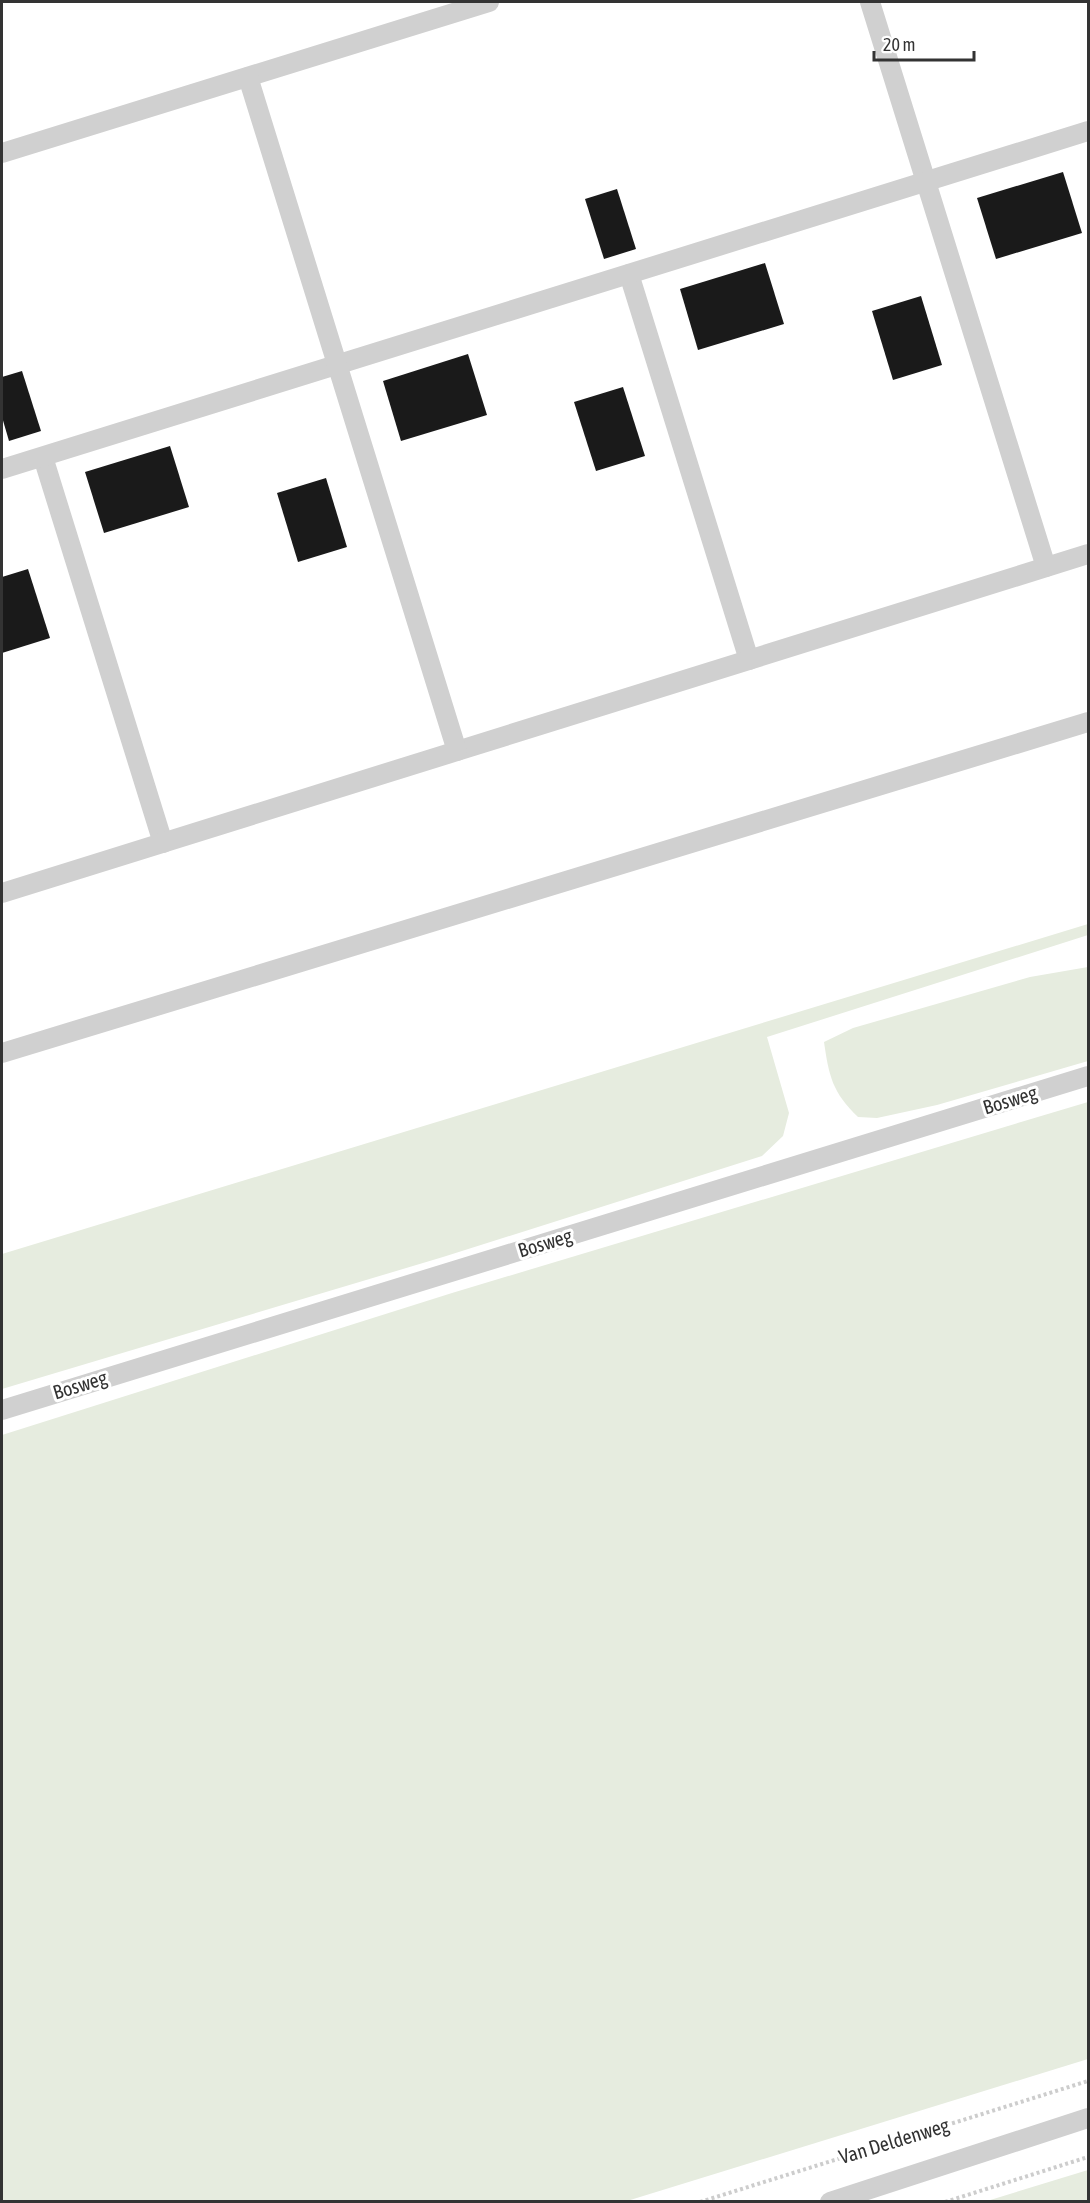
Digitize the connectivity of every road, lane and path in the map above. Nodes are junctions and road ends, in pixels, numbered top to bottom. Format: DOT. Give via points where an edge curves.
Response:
graph roads {
  1 [pos="489,2"];
  2 [pos="870,2"];
  3 [pos="248,77"];
  4 [pos="1089,131"];
  5 [pos="2,153"];
  6 [pos="926,182"];
  7 [pos="630,274"];
  8 [pos="337,365"];
  9 [pos="42,457"];
  10 [pos="2,470"];
  11 [pos="1089,554"];
  12 [pos="1046,567"];
  13 [pos="749,660"];
  14 [pos="1089,722"];
  15 [pos="457,751"];
  16 [pos="163,843"];
  17 [pos="2,893"];
  18 [pos="2,1053"];
  19 [pos="1089,1076"];
  20 [pos="2,1410"];
  21 [pos="1089,2080"];
  22 [pos="1089,2118"];
  23 [pos="1089,2157"];
  24 [pos="700,2202"];
  25 [pos="830,2202"];
  26 [pos="945,2202"];
  1 -- 3 [label="lane"];
  2 -- 6 [label="lane"];
  3 -- 5 [label="lane"];
  3 -- 8 [label="lane"];
  4 -- 6 [label="lane"];
  6 -- 7 [label="lane"];
  6 -- 12 [label="lane"];
  7 -- 8 [label="lane"];
  7 -- 13 [label="lane"];
  8 -- 9 [label="lane"];
  8 -- 15 [label="lane"];
  9 -- 10 [label="lane"];
  9 -- 16 [label="lane"];
  11 -- 12 [label="lane"];
  12 -- 13 [label="lane"];
  13 -- 15 [label="lane"];
  14 -- 18 [label="lane"];
  15 -- 16 [label="lane"];
  16 -- 17 [label="lane"];
  19 -- 20 [label="lane, Bosweg"];
  21 -- 24 [label="path, Van Deldenweg"];
  22 -- 25 [label="lane, Van Deldenweg"];
  23 -- 26 [label="path"];
}
